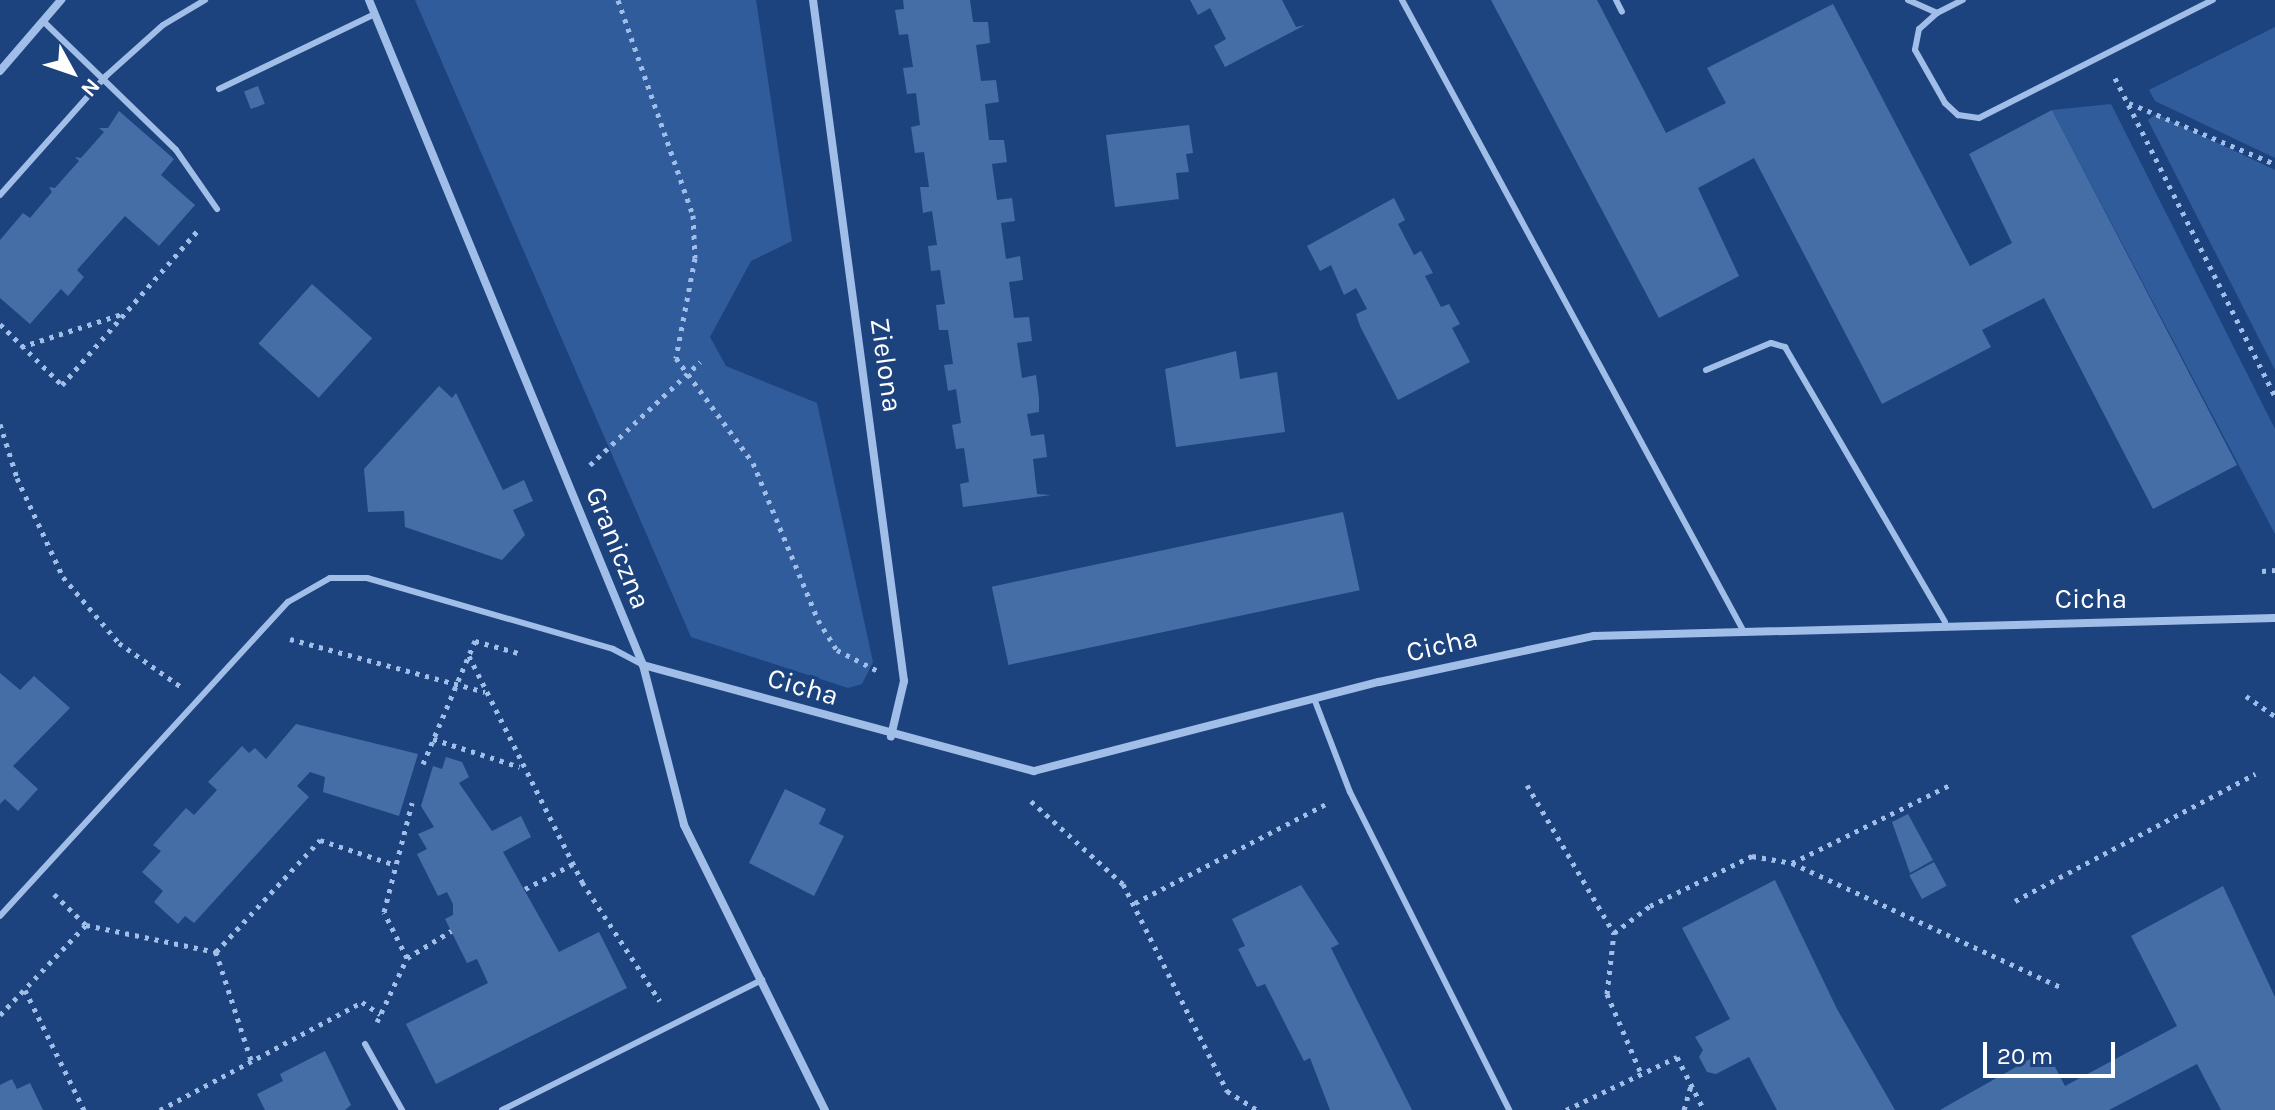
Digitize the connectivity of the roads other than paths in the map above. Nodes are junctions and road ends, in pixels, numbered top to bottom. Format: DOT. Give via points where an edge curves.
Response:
graph roads {
  1 [pos="61,0"];
  2 [pos="205,0"];
  3 [pos="369,0"];
  4 [pos="813,0"];
  5 [pos="1402,0"];
  6 [pos="1616,0"];
  7 [pos="1908,0"];
  8 [pos="1963,0"];
  9 [pos="2213,0"];
  10 [pos="1622,12"];
  11 [pos="1937,13"];
  12 [pos="375,14"];
  13 [pos="43,21"];
  14 [pos="0,71"];
  15 [pos="106,76"];
  16 [pos="219,89"];
  17 [pos="0,195"];
  18 [pos="217,209"];
  19 [pos="1706,370"];
  20 [pos="2275,618"];
  21 [pos="1945,622"];
  22 [pos="1744,632"];
  23 [pos="643,665"];
  24 [pos="1315,701"];
  25 [pos="891,736"];
  26 [pos="0,916"];
  27 [pos="762,980"];
  28 [pos="365,1044"];
  29 [pos="402,1110"];
  30 [pos="502,1110"];
  31 [pos="825,1110"];
  32 [pos="1509,1110"];
  1 -- 13 [label="street"];
  2 -- 15 [label="lane" via="163,25"];
  3 -- 12 [label="street, Graniczna"];
  4 -- 25 [label="street, Zielona" via="904,681"];
  5 -- 22 [label="lane"];
  6 -- 10 [label="lane"];
  7 -- 11 [label="lane"];
  8 -- 11 [label="lane"];
  9 -- 11 [label="lane" via="1979,118 1958,115 1915,50 1919,29"];
  12 -- 16 [label="lane"];
  12 -- 23 [label="street, Graniczna"];
  13 -- 14 [label="street"];
  13 -- 15 [label="lane"];
  15 -- 17 [label="lane"];
  15 -- 18 [label="lane" via="176,150"];
  19 -- 21 [label="lane" via="1771,343 1785,347"];
  20 -- 21 [label="street, Cicha"];
  21 -- 22 [label="street, Cicha"];
  22 -- 24 [label="street, Cicha" via="1594,636"];
  23 -- 25 [label="street, Cicha"];
  23 -- 26 [label="lane" via="613,649 347,574 309,586"];
  23 -- 27 [label="street, Graniczna" via="684,825"];
  24 -- 25 [label="street, Cicha" via="1034,771"];
  24 -- 32 [label="lane" via="1350,792"];
  27 -- 30 [label="lane"];
  27 -- 31 [label="street, Graniczna"];
  28 -- 29 [label="lane"];
}
